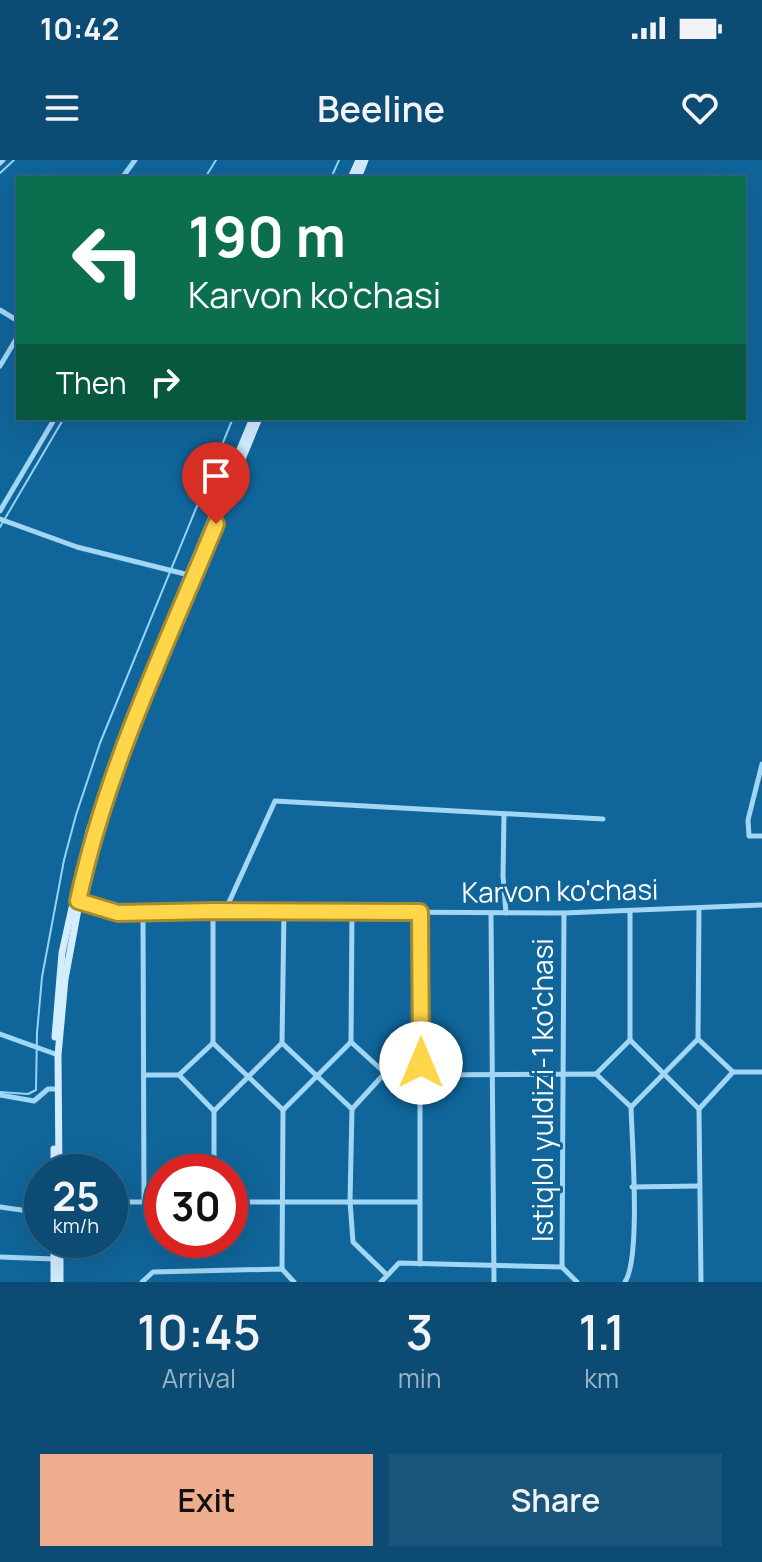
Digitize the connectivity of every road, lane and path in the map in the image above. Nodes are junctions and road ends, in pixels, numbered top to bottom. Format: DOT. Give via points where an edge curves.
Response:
graph roads {
  1 [pos="16,339"];
  2 [pos="0,366"];
  3 [pos="54,420"];
  4 [pos="252,420"];
  5 [pos="258,420"];
  6 [pos="0,511"];
  7 [pos="0,519"];
  8 [pos="191,576"];
  9 [pos="762,764"];
  10 [pos="504,814"];
  11 [pos="603,819"];
  12 [pos="762,836"];
  13 [pos="76,900"];
  14 [pos="762,905"];
  15 [pos="699,908"];
  16 [pos="213,911"];
  17 [pos="225,911"];
  18 [pos="284,911"];
  19 [pos="630,911"];
  20 [pos="352,912"];
  21 [pos="420,912"];
  22 [pos="143,913"];
  23 [pos="491,913"];
  24 [pos="506,913"];
  25 [pos="564,913"];
  26 [pos="0,1034"];
  27 [pos="698,1039"];
  28 [pos="630,1040"];
  29 [pos="351,1042"];
  30 [pos="213,1043"];
  31 [pos="282,1043"];
  32 [pos="56,1054"];
  33 [pos="733,1072"];
  34 [pos="762,1072"];
  35 [pos="385,1073"];
  36 [pos="421,1074"];
  37 [pos="492,1074"];
  38 [pos="563,1074"];
  39 [pos="596,1074"];
  40 [pos="144,1075"];
  41 [pos="179,1075"];
  42 [pos="248,1075"];
  43 [pos="665,1075"];
  44 [pos="316,1076"];
  45 [pos="54,1089"];
  46 [pos="0,1095"];
  47 [pos="631,1107"];
  48 [pos="352,1109"];
  49 [pos="699,1109"];
  50 [pos="283,1110"];
  51 [pos="214,1111"];
  52 [pos="56,1154"];
  53 [pos="57,1154"];
  54 [pos="144,1154"];
  55 [pos="214,1154"];
  56 [pos="700,1186"];
  57 [pos="632,1187"];
  58 [pos="350,1201"];
  59 [pos="128,1202"];
  60 [pos="144,1202"];
  61 [pos="248,1202"];
  62 [pos="419,1202"];
  63 [pos="283,1203"];
  64 [pos="0,1207"];
  65 [pos="24,1210"];
  66 [pos="0,1257"];
  67 [pos="57,1258"];
  68 [pos="54,1259"];
  69 [pos="420,1264"];
  70 [pos="494,1267"];
  71 [pos="562,1267"];
  72 [pos="282,1269"];
  73 [pos="387,1275"];
  74 [pos="57,1282"];
  75 [pos="142,1282"];
  76 [pos="294,1282"];
  77 [pos="381,1282"];
  78 [pos="494,1282"];
  79 [pos="577,1282"];
  80 [pos="625,1282"];
  81 [pos="701,1282"];
  1 -- 2 [label="street"];
  3 -- 6 [label="street"];
  4 -- 8 [label="main road"];
  5 -- 8 [label="main road"];
  7 -- 8 [label="street" via="77,547"];
  8 -- 13 [label="main road" via="105,799"];
  9 -- 12 [label="street" via="748,820 749,836"];
  10 -- 11 [label="street"];
  10 -- 17 [label="street" via="275,801"];
  10 -- 24 [label="street"];
  13 -- 22 [label="street, Karvon ko'chasi" via="118,913"];
  13 -- 32 [label="main road"];
  14 -- 15 [label="street, Karvon ko'chasi"];
  15 -- 19 [label="street, Karvon ko'chasi"];
  15 -- 27 [label="street"];
  16 -- 17 [label="street, Karvon ko'chasi"];
  16 -- 22 [label="street, Karvon ko'chasi"];
  16 -- 30 [label="street"];
  17 -- 18 [label="street, Karvon ko'chasi"];
  18 -- 20 [label="street, Karvon ko'chasi"];
  18 -- 31 [label="street"];
  19 -- 25 [label="street, Karvon ko'chasi"];
  19 -- 28 [label="street"];
  20 -- 21 [label="street, Karvon ko'chasi"];
  20 -- 29 [label="street"];
  21 -- 23 [label="street, Karvon ko'chasi"];
  21 -- 36 [label="street"];
  22 -- 40 [label="street"];
  23 -- 24 [label="street, Karvon ko'chasi"];
  23 -- 37 [label="street"];
  24 -- 25 [label="street, Karvon ko'chasi"];
  25 -- 38 [label="street, Istiqlol yuldizi-1 ko'chasi"];
  26 -- 32 [label="street"];
  27 -- 33 [label="street"];
  27 -- 43 [label="street"];
  28 -- 39 [label="street"];
  28 -- 43 [label="street"];
  29 -- 35 [label="street"];
  29 -- 44 [label="street"];
  30 -- 41 [label="street"];
  30 -- 42 [label="street"];
  31 -- 42 [label="street"];
  31 -- 44 [label="street"];
  32 -- 45 [label="main road"];
  32 -- 53 [label="main road"];
  33 -- 34 [label="street"];
  33 -- 49 [label="street"];
  35 -- 36 [label="street"];
  35 -- 48 [label="street"];
  36 -- 37 [label="street"];
  36 -- 62 [label="street"];
  37 -- 38 [label="street"];
  37 -- 70 [label="street"];
  38 -- 39 [label="street"];
  38 -- 71 [label="street, Istiqlol yuldizi-1 ko'chasi"];
  39 -- 47 [label="street"];
  40 -- 41 [label="street"];
  40 -- 54 [label="street"];
  41 -- 51 [label="street"];
  42 -- 50 [label="street"];
  42 -- 51 [label="street"];
  43 -- 47 [label="street"];
  43 -- 49 [label="street"];
  44 -- 48 [label="street"];
  44 -- 50 [label="street"];
  45 -- 46 [label="street" via="34,1101"];
  45 -- 52 [label="main road"];
  47 -- 57 [label="street"];
  48 -- 58 [label="street"];
  49 -- 56 [label="street"];
  50 -- 63 [label="street"];
  51 -- 55 [label="street"];
  56 -- 57 [label="street"];
  56 -- 81 [label="street"];
  57 -- 80 [label="street" via="630,1274"];
  58 -- 62 [label="street"];
  58 -- 63 [label="street"];
  58 -- 73 [label="street" via="353,1242"];
  59 -- 60 [label="street"];
  61 -- 63 [label="street"];
  62 -- 69 [label="street"];
  63 -- 72 [label="street"];
  64 -- 65 [label="street"];
  66 -- 68 [label="street"];
  67 -- 74 [label="main road"];
  68 -- 74 [label="main road"];
  69 -- 70 [label="street"];
  69 -- 73 [label="street" via="399,1263"];
  70 -- 71 [label="street"];
  70 -- 78 [label="street"];
  71 -- 79 [label="street"];
  72 -- 75 [label="street" via="153,1272"];
  72 -- 76 [label="street"];
  73 -- 77 [label="street"];
}
